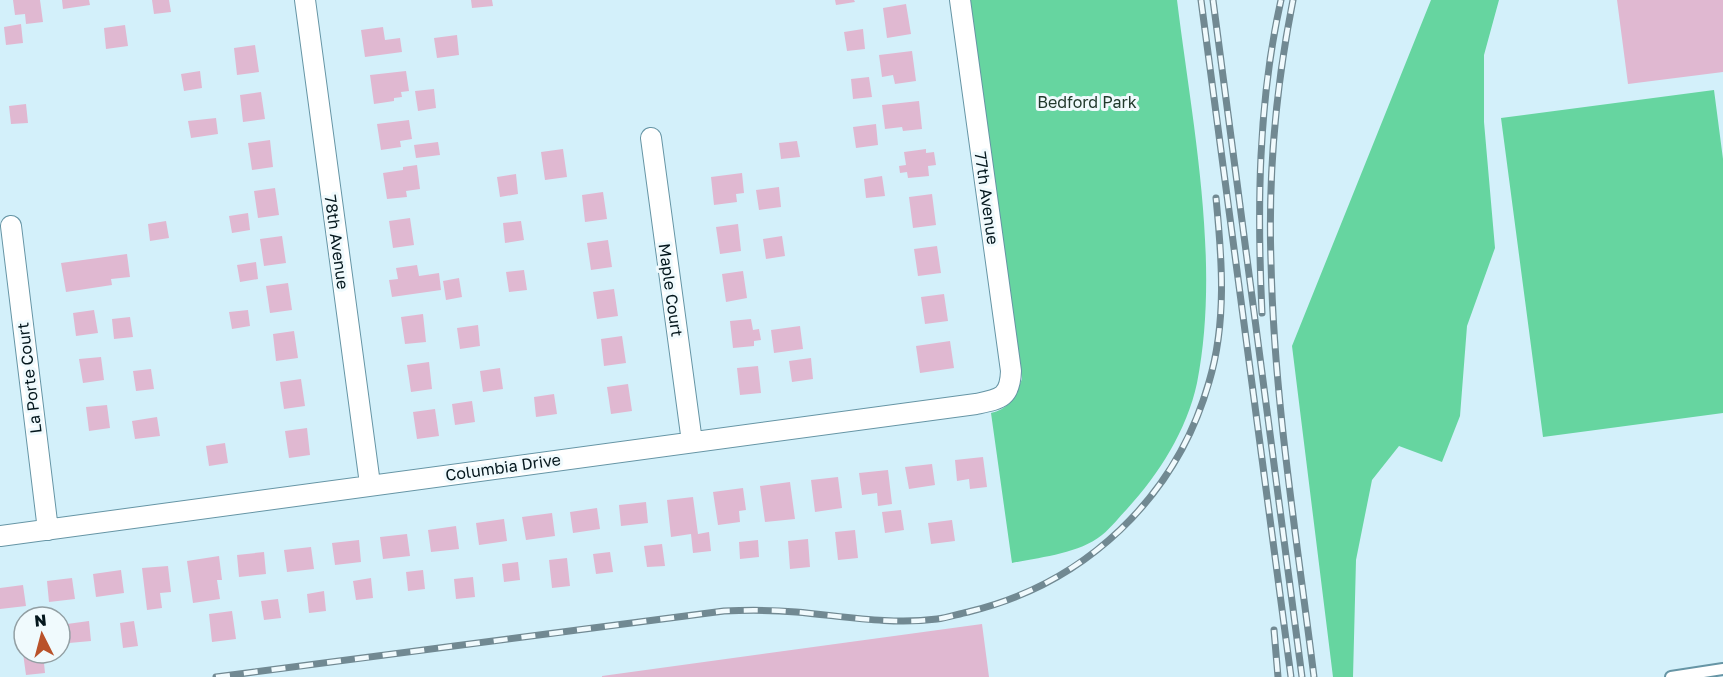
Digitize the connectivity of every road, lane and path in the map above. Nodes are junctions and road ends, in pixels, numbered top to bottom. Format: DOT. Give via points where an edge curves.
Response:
graph roads {
  1 [pos="305,0"];
  2 [pos="960,0"];
  3 [pos="651,138"];
  4 [pos="11,226"];
  5 [pos="1006,395"];
  6 [pos="692,442"];
  7 [pos="370,484"];
  8 [pos="48,530"];
  9 [pos="0,536"];
  10 [pos="1723,669"];
  11 [pos="1671,677"];
  1 -- 7 [label="street, 78th Avenue"];
  2 -- 5 [label="street, 77th Avenue" via="1011,371"];
  3 -- 6 [label="street, Maple Court"];
  4 -- 8 [label="street, La Porte Court"];
  5 -- 6 [label="street, Columbia Drive" via="976,404"];
  6 -- 7 [label="street, Columbia Drive"];
  7 -- 8 [label="street, Columbia Drive"];
  8 -- 9 [label="street, Columbia Drive"];
  10 -- 11 [label="lane"];
}
